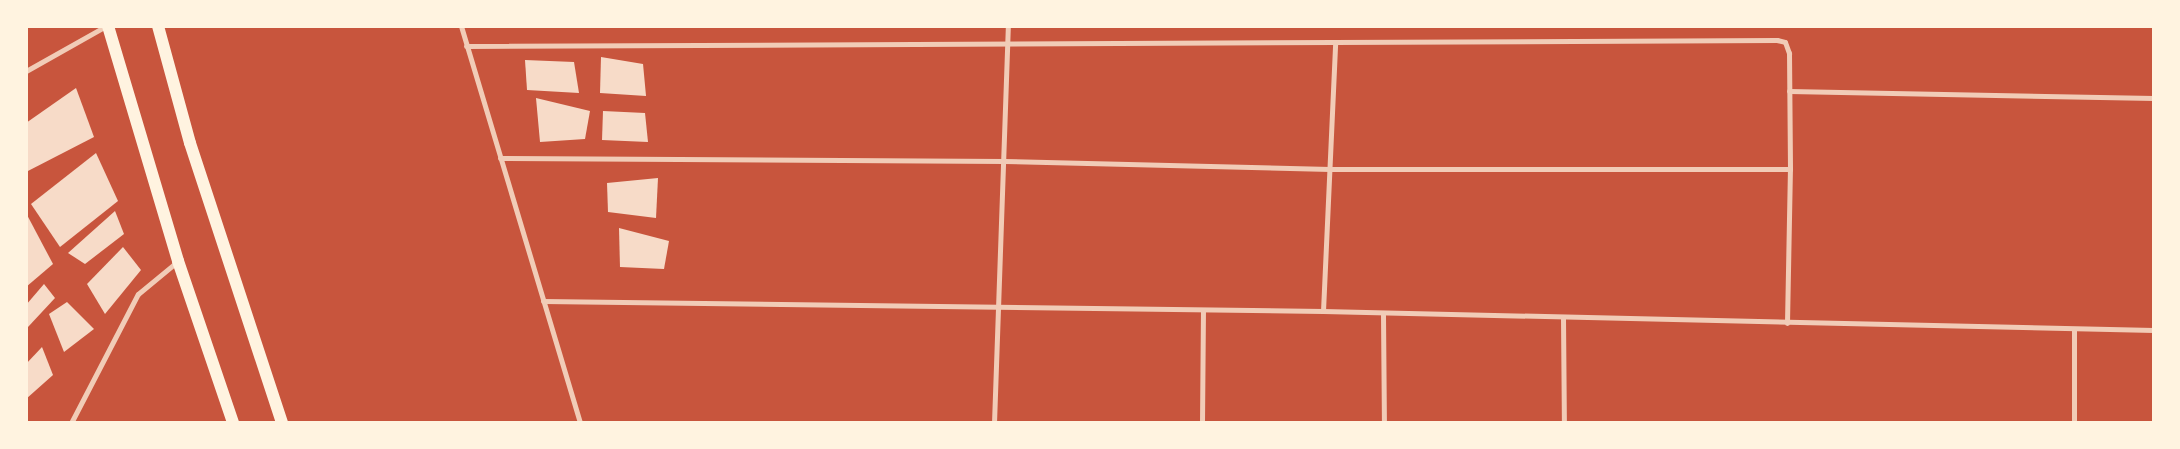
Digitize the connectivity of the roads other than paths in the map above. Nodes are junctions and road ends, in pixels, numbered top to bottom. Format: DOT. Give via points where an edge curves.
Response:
graph roads {
  1 [pos="107,26"];
  2 [pos="158,26"];
  3 [pos="461,26"];
  4 [pos="1008,26"];
  5 [pos="1335,43"];
  6 [pos="1009,45"];
  7 [pos="466,46"];
  8 [pos="26,71"];
  9 [pos="1789,91"];
  10 [pos="2154,98"];
  11 [pos="500,158"];
  12 [pos="1004,161"];
  13 [pos="1330,169"];
  14 [pos="1790,169"];
  15 [pos="178,261"];
  16 [pos="543,301"];
  17 [pos="998,307"];
  18 [pos="1203,311"];
  19 [pos="1323,311"];
  20 [pos="1383,315"];
  21 [pos="1563,318"];
  22 [pos="1787,323"];
  23 [pos="2074,328"];
  24 [pos="2154,330"];
  25 [pos="71,423"];
  26 [pos="233,423"];
  27 [pos="282,423"];
  28 [pos="580,423"];
  29 [pos="994,423"];
  30 [pos="1202,423"];
  31 [pos="1384,423"];
  32 [pos="1564,423"];
  33 [pos="2074,423"];
  1 -- 8 [label="street"];
  1 -- 15 [label="main road"];
  2 -- 27 [label="main road" via="190,143"];
  3 -- 7 [label="street"];
  4 -- 6 [label="street"];
  5 -- 6 [label="street"];
  5 -- 9 [label="street" via="1776,40 1785,42 1789,53"];
  5 -- 13 [label="street"];
  6 -- 7 [label="street"];
  6 -- 12 [label="street"];
  7 -- 11 [label="street"];
  9 -- 10 [label="street"];
  9 -- 14 [label="street"];
  11 -- 12 [label="street"];
  11 -- 16 [label="street"];
  12 -- 13 [label="street"];
  12 -- 17 [label="street"];
  13 -- 14 [label="street"];
  13 -- 19 [label="street"];
  14 -- 22 [label="street"];
  15 -- 25 [label="street" via="138,294"];
  15 -- 26 [label="main road"];
  16 -- 17 [label="street"];
  16 -- 28 [label="street"];
  17 -- 18 [label="street"];
  17 -- 29 [label="street"];
  18 -- 19 [label="street"];
  18 -- 30 [label="street"];
  19 -- 20 [label="street"];
  20 -- 21 [label="street"];
  20 -- 31 [label="street"];
  21 -- 22 [label="street"];
  21 -- 32 [label="street"];
  22 -- 23 [label="street"];
  23 -- 24 [label="street"];
  23 -- 33 [label="street"];
}
